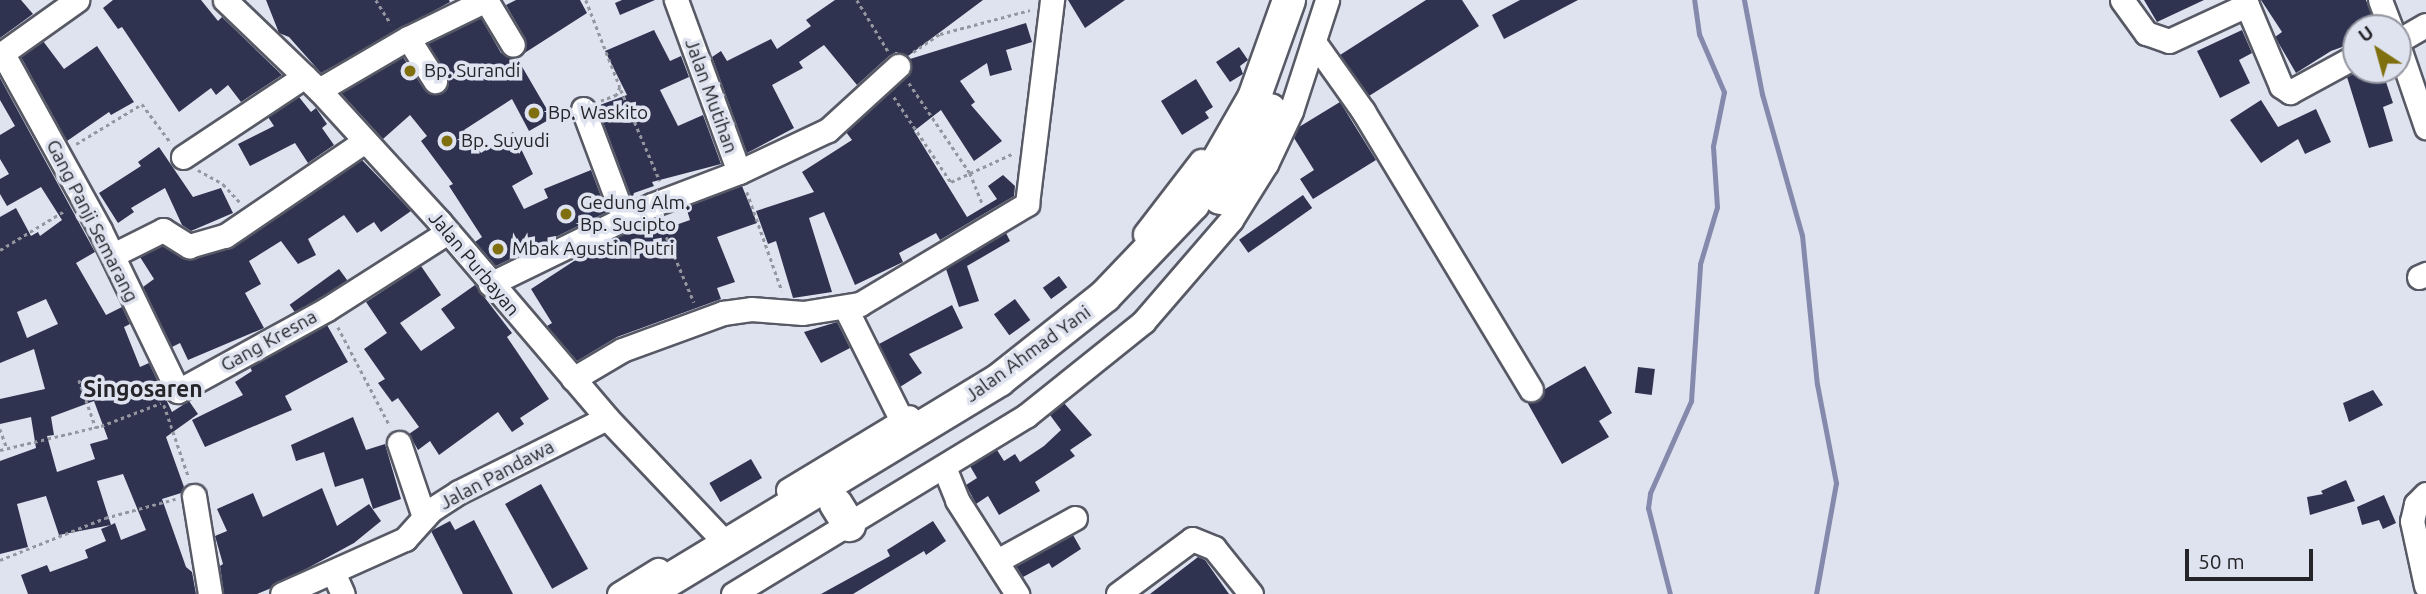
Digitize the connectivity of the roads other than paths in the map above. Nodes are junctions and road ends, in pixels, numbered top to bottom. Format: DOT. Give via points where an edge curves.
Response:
graph roads {
  1 [pos="77,0"];
  2 [pos="486,0"];
  3 [pos="676,0"];
  4 [pos="1275,0"];
  5 [pos="1289,0"];
  6 [pos="1310,0"];
  7 [pos="1327,0"];
  8 [pos="2122,0"];
  9 [pos="221,3"];
  10 [pos="2246,3"];
  11 [pos="1050,5"];
  12 [pos="405,39"];
  13 [pos="1314,42"];
  14 [pos="513,45"];
  15 [pos="1,55"];
  16 [pos="2342,64"];
  17 [pos="898,66"];
  18 [pos="435,81"];
  19 [pos="312,83"];
  20 [pos="2412,84"];
  21 [pos="583,109"];
  22 [pos="2426,127"];
  23 [pos="365,142"];
  24 [pos="183,157"];
  25 [pos="739,172"];
  26 [pos="624,218"];
  27 [pos="448,232"];
  28 [pos="113,255"];
  29 [pos="490,284"];
  30 [pos="846,309"];
  31 [pos="573,379"];
  32 [pos="1531,388"];
  33 [pos="171,396"];
  34 [pos="607,418"];
  35 [pos="902,421"];
  36 [pos="399,443"];
  37 [pos="844,466"];
  38 [pos="944,467"];
  39 [pos="2426,494"];
  40 [pos="194,496"];
  41 [pos="843,515"];
  42 [pos="424,517"];
  43 [pos="1075,518"];
  44 [pos="717,534"];
  45 [pos="997,561"];
  46 [pos="333,572"];
  47 [pos="2426,586"];
  48 [pos="760,588"];
  49 [pos="633,592"];
  50 [pos="210,594"];
  51 [pos="282,594"];
  52 [pos="343,594"];
  53 [pos="687,594"];
  54 [pos="733,594"];
  55 [pos="1017,594"];
  56 [pos="1118,594"];
  57 [pos="1251,594"];
  1 -- 15 [label="street"];
  2 -- 12 [label="street"];
  2 -- 14 [label="street"];
  3 -- 25 [label="street, Jalan Mutihan"];
  4 -- 35 [label="street" via="1230,113 1186,186 1148,231 1106,276 990,367"];
  5 -- 37 [label="highway, Jalan Ahmad Yani" via="1254,99 1193,204 1154,250 1105,296 999,380"];
  6 -- 41 [label="highway, Jalan Ahmad Yani" via="1248,156 1172,257 1082,343"];
  7 -- 13 [label="street"];
  8 -- 10 [label="street" via="2146,33 2169,40"];
  9 -- 19 [label="street, Jalan Purbayan"];
  10 -- 16 [label="street" via="2285,90 2300,89"];
  11 -- 30 [label="street" via="1031,198 992,228"];
  12 -- 18 [label="street"];
  12 -- 19 [label="street"];
  13 -- 32 [label="street" via="1363,111"];
  13 -- 38 [label="street" via="1266,164 1191,272 1097,361 1027,415"];
  15 -- 28 [label="street, Gang Panji Semarang"];
  17 -- 25 [label="street" via="828,130"];
  19 -- 23 [label="street, Jalan Purbayan"];
  19 -- 24 [label="street"];
  20 -- 22 [label="street"];
  21 -- 26 [label="street"];
  23 -- 27 [label="street, Jalan Purbayan"];
  23 -- 28 [label="street" via="225,236 189,246 163,230"];
  25 -- 26 [label="street, Jalan Mutihan"];
  26 -- 29 [label="street, Jalan Mutihan"];
  27 -- 29 [label="street, Jalan Purbayan"];
  27 -- 33 [label="street, Gang Kresna" via="327,309"];
  28 -- 33 [label="street, Gang Panji Semarang"];
  29 -- 31 [label="street, Jalan Purbayan"];
  30 -- 31 [label="street" via="803,313 751,309 700,320 622,350"];
  30 -- 35 [label="street"];
  31 -- 34 [label="street, Jalan Purbayan"];
  34 -- 42 [label="street, Jalan Pandawa" via="459,492"];
  34 -- 44 [label="street, Jalan Purbayan"];
  35 -- 37 [label="street"];
  36 -- 42 [label="street"];
  37 -- 44 [label="street"];
  37 -- 49 [label="highway, Jalan Ahmad Yani"];
  38 -- 41 [label="street"];
  38 -- 45 [label="street" via="957,500"];
  39 -- 47 [label="street" via="2416,504 2412,521"];
  40 -- 50 [label="street"];
  41 -- 48 [label="street"];
  41 -- 53 [label="highway, Jalan Ahmad Yani"];
  42 -- 46 [label="street, Jalan Pandawa" via="405,539"];
  43 -- 45 [label="street"];
  44 -- 49 [label="street"];
  45 -- 55 [label="street"];
  46 -- 51 [label="street, Jalan Pandawa"];
  46 -- 52 [label="street"];
  48 -- 54 [label="street"];
  56 -- 57 [label="street" via="1192,539 1214,548"];
}
